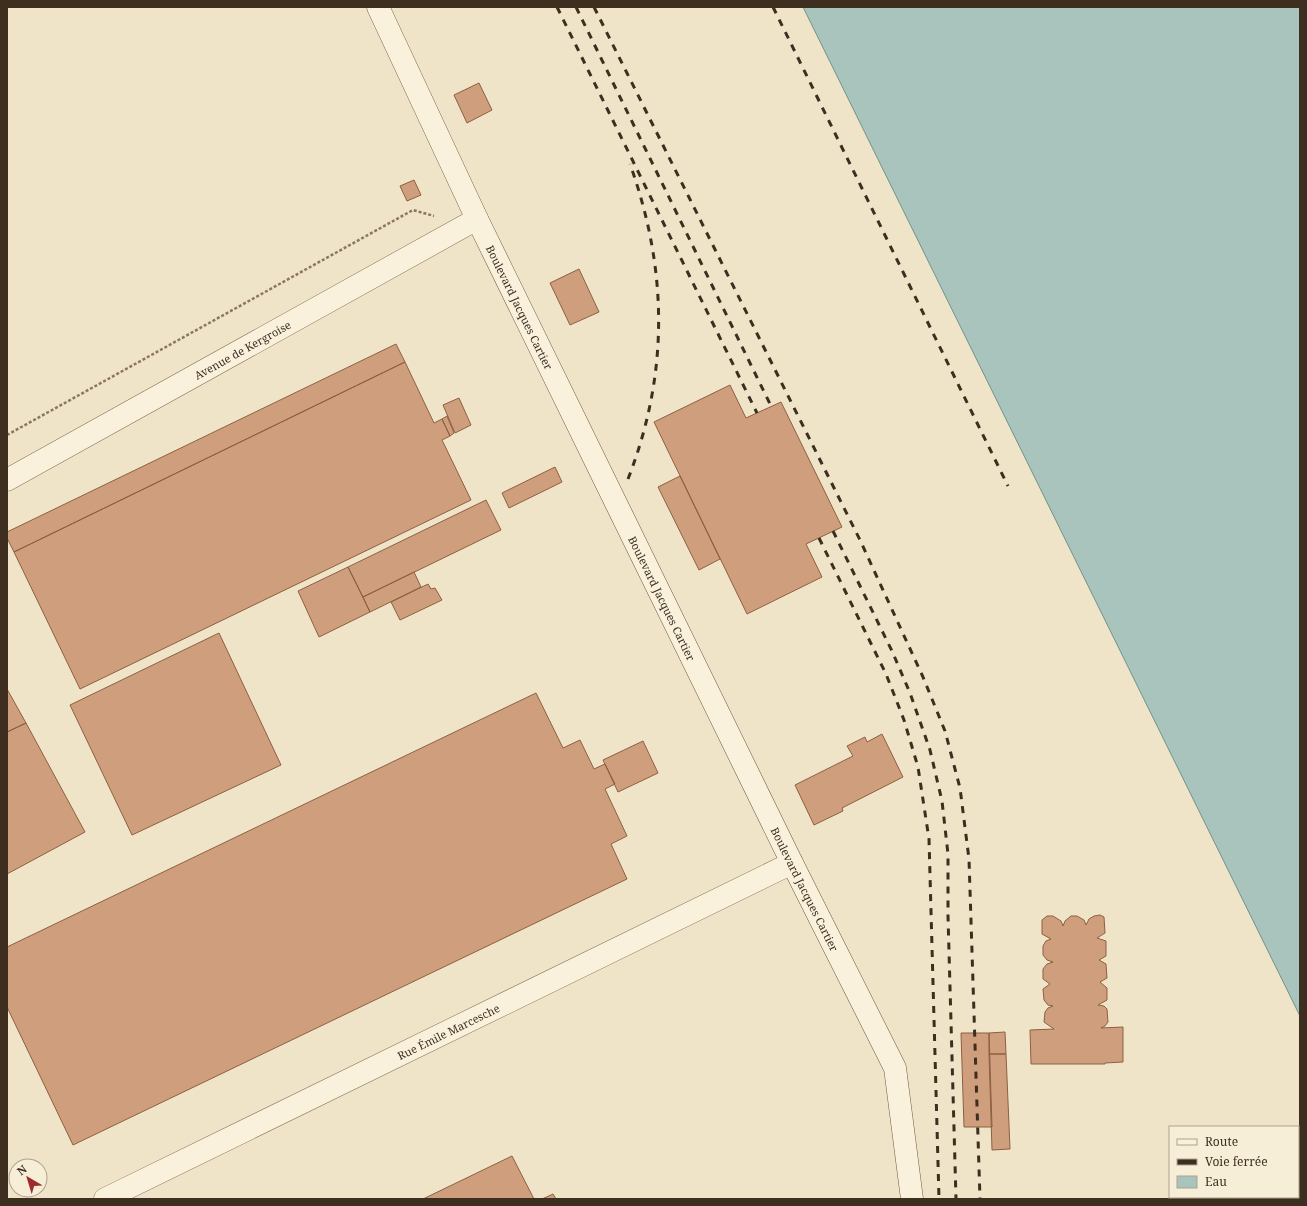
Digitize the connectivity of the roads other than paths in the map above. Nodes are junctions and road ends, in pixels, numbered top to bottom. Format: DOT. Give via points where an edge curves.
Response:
graph roads {
  1 [pos="378,7"];
  2 [pos="471,222"];
  3 [pos="7,480"];
  4 [pos="792,864"];
  5 [pos="105,1199"];
  6 [pos="912,1199"];
  1 -- 2 [label="street, Boulevard Jacques Cartier"];
  2 -- 3 [label="street, Avenue de Kergroise"];
  2 -- 4 [label="street, Boulevard Jacques Cartier"];
  4 -- 5 [label="street, Rue Émile Marcesche"];
  4 -- 6 [label="street, Boulevard Jacques Cartier" via="895,1068"];
}
